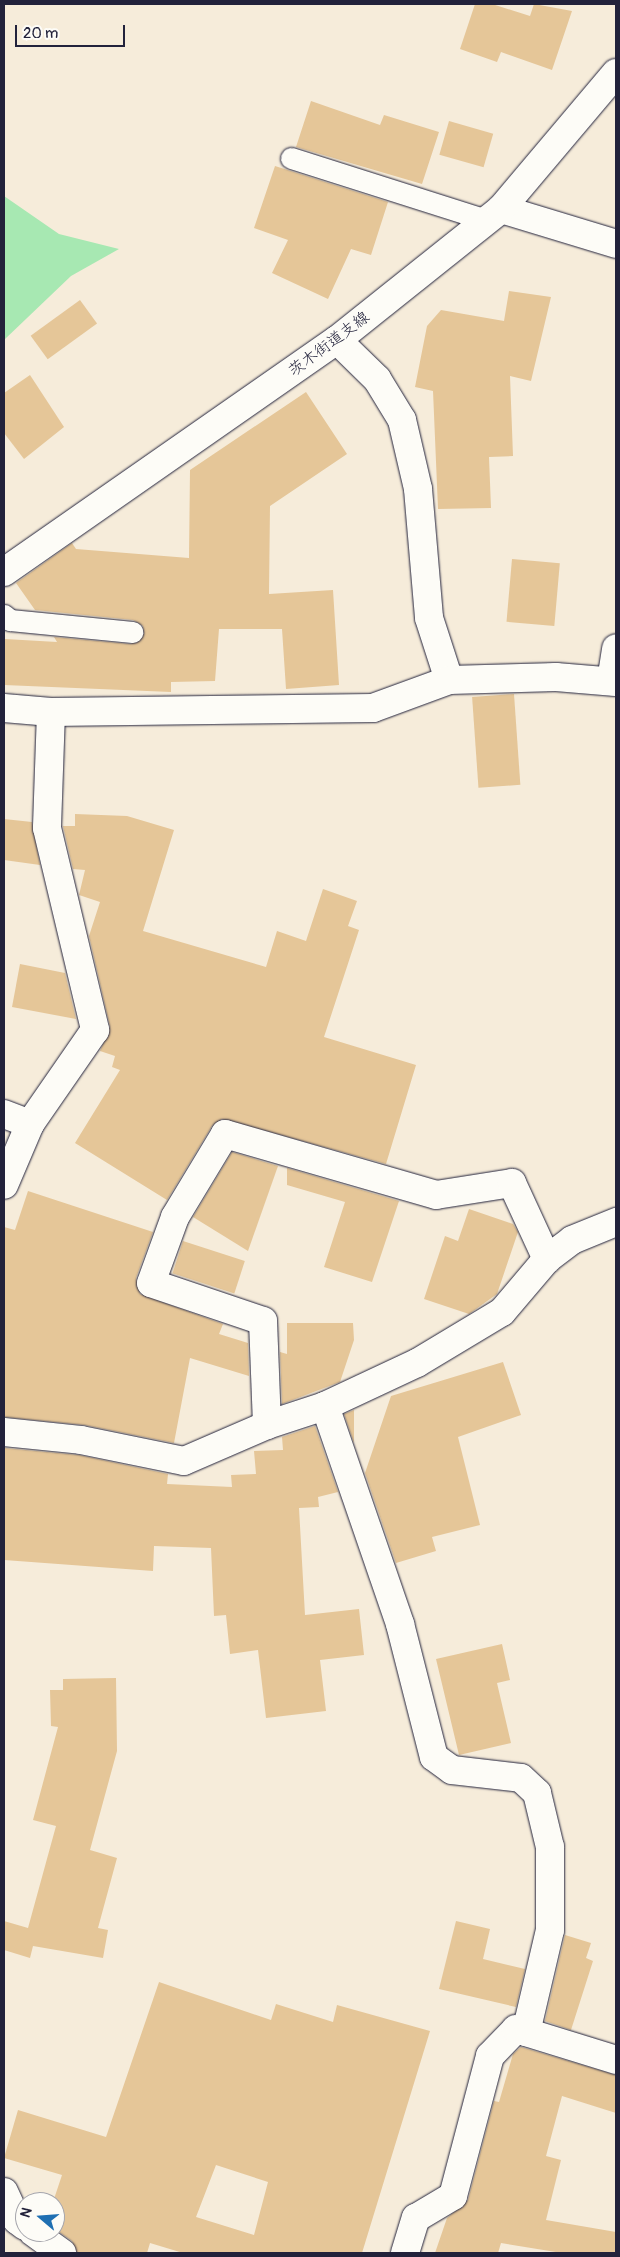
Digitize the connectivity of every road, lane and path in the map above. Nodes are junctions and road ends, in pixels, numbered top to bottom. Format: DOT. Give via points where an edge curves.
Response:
graph roads {
  1 [pos="616,74"];
  2 [pos="291,158"];
  3 [pos="494,214"];
  4 [pos="616,244"];
  5 [pos="337,340"];
  6 [pos="4,572"];
  7 [pos="4,615"];
  8 [pos="132,632"];
  9 [pos="616,648"];
  10 [pos="449,680"];
  11 [pos="614,682"];
  12 [pos="4,708"];
  13 [pos="51,712"];
  14 [pos="4,1114"];
  15 [pos="30,1124"];
  16 [pos="4,1185"];
  17 [pos="616,1222"];
  18 [pos="547,1259"];
  19 [pos="325,1406"];
  20 [pos="267,1425"];
  21 [pos="4,1432"];
  22 [pos="526,2032"];
  23 [pos="616,2060"];
  24 [pos="4,2192"];
  25 [pos="15,2217"];
  26 [pos="43,2242"];
  27 [pos="62,2253"];
  28 [pos="405,2253"];
  1 -- 3 [label="street, 茨木街道支線"];
  2 -- 3 [label="lane"];
  3 -- 4 [label="street"];
  3 -- 5 [label="street, 茨木街道支線"];
  5 -- 6 [label="street, 茨木街道支線"];
  5 -- 10 [label="street" via="377,379 402,420 418,489 429,618"];
  7 -- 8 [label="lane" via="10,620"];
  9 -- 11 [label="street"];
  10 -- 11 [label="street" via="556,677"];
  10 -- 13 [label="street" via="373,708"];
  12 -- 13 [label="street"];
  13 -- 15 [label="street" via="47,828 95,1030"];
  14 -- 15 [label="street"];
  15 -- 16 [label="street"];
  17 -- 18 [label="street" via="572,1240"];
  18 -- 19 [label="street" via="502,1312 417,1363"];
  18 -- 20 [label="street" via="512,1183 436,1195 225,1134 175,1218 151,1283 262,1321"];
  19 -- 20 [label="street"];
  19 -- 22 [label="street" via="400,1624 434,1757 452,1770 522,1778 536,1793 550,1847 550,1930"];
  20 -- 21 [label="street" via="184,1461 81,1440"];
  22 -- 23 [label="street"];
  22 -- 28 [label="street" via="516,2029 490,2056 453,2196 416,2218"];
  24 -- 25 [label="street"];
  26 -- 27 [label="street"];
}
